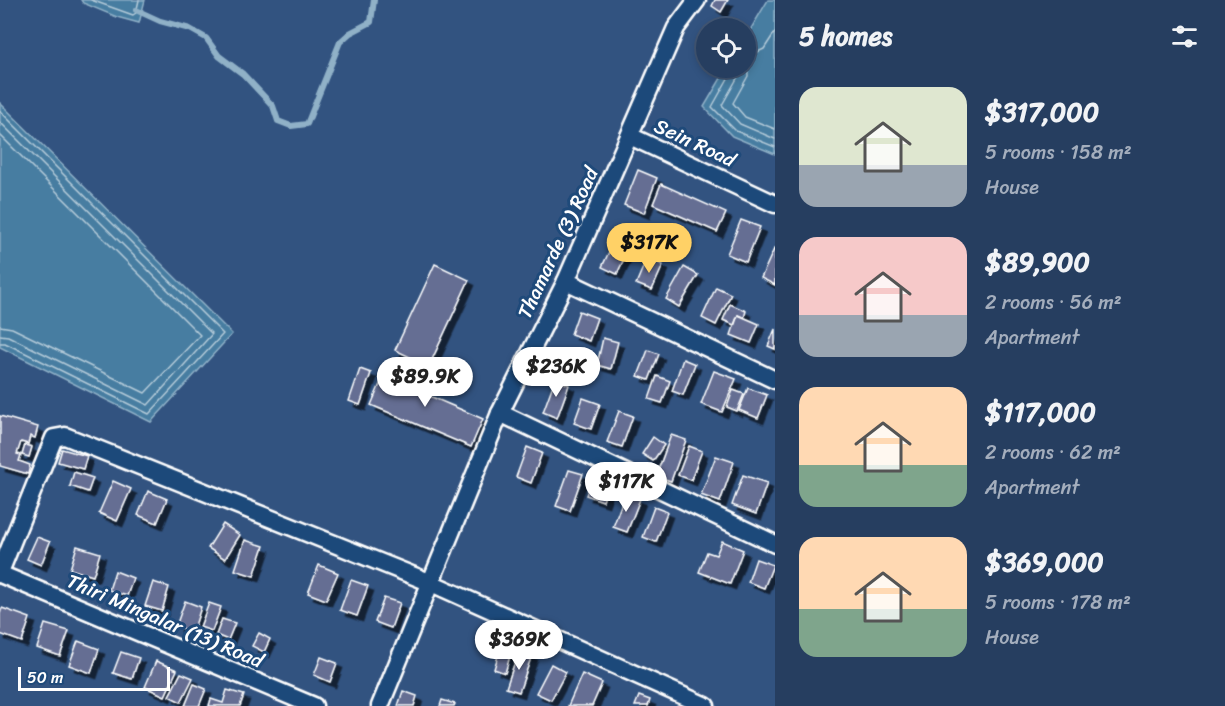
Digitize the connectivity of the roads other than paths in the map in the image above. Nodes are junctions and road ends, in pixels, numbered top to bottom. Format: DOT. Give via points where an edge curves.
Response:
graph roads {
  1 [pos="698,0"];
  2 [pos="630,136"];
  3 [pos="775,204"];
  4 [pos="566,281"];
  5 [pos="775,380"];
  6 [pos="500,413"];
  7 [pos="775,544"];
  8 [pos="0,573"];
  9 [pos="429,582"];
  10 [pos="314,706"];
  11 [pos="380,706"];
  12 [pos="706,706"];
  1 -- 2 [label="street, Thamarde (3) Road" via="676,28"];
  2 -- 3 [label="street, Sein Road"];
  2 -- 4 [label="street, Thamarde (3) Road"];
  4 -- 5 [label="street"];
  4 -- 6 [label="street, Thamarde (3) Road"];
  6 -- 7 [label="street"];
  6 -- 9 [label="street, Thamarde (3) Road"];
  8 -- 9 [label="street, Thiri Mingalar (13) Road" via="54,438 65,436"];
  8 -- 10 [label="street, Thiri Mingalar (13) Road"];
  9 -- 11 [label="street, Thamarde (3) Road"];
  9 -- 12 [label="street"];
}
